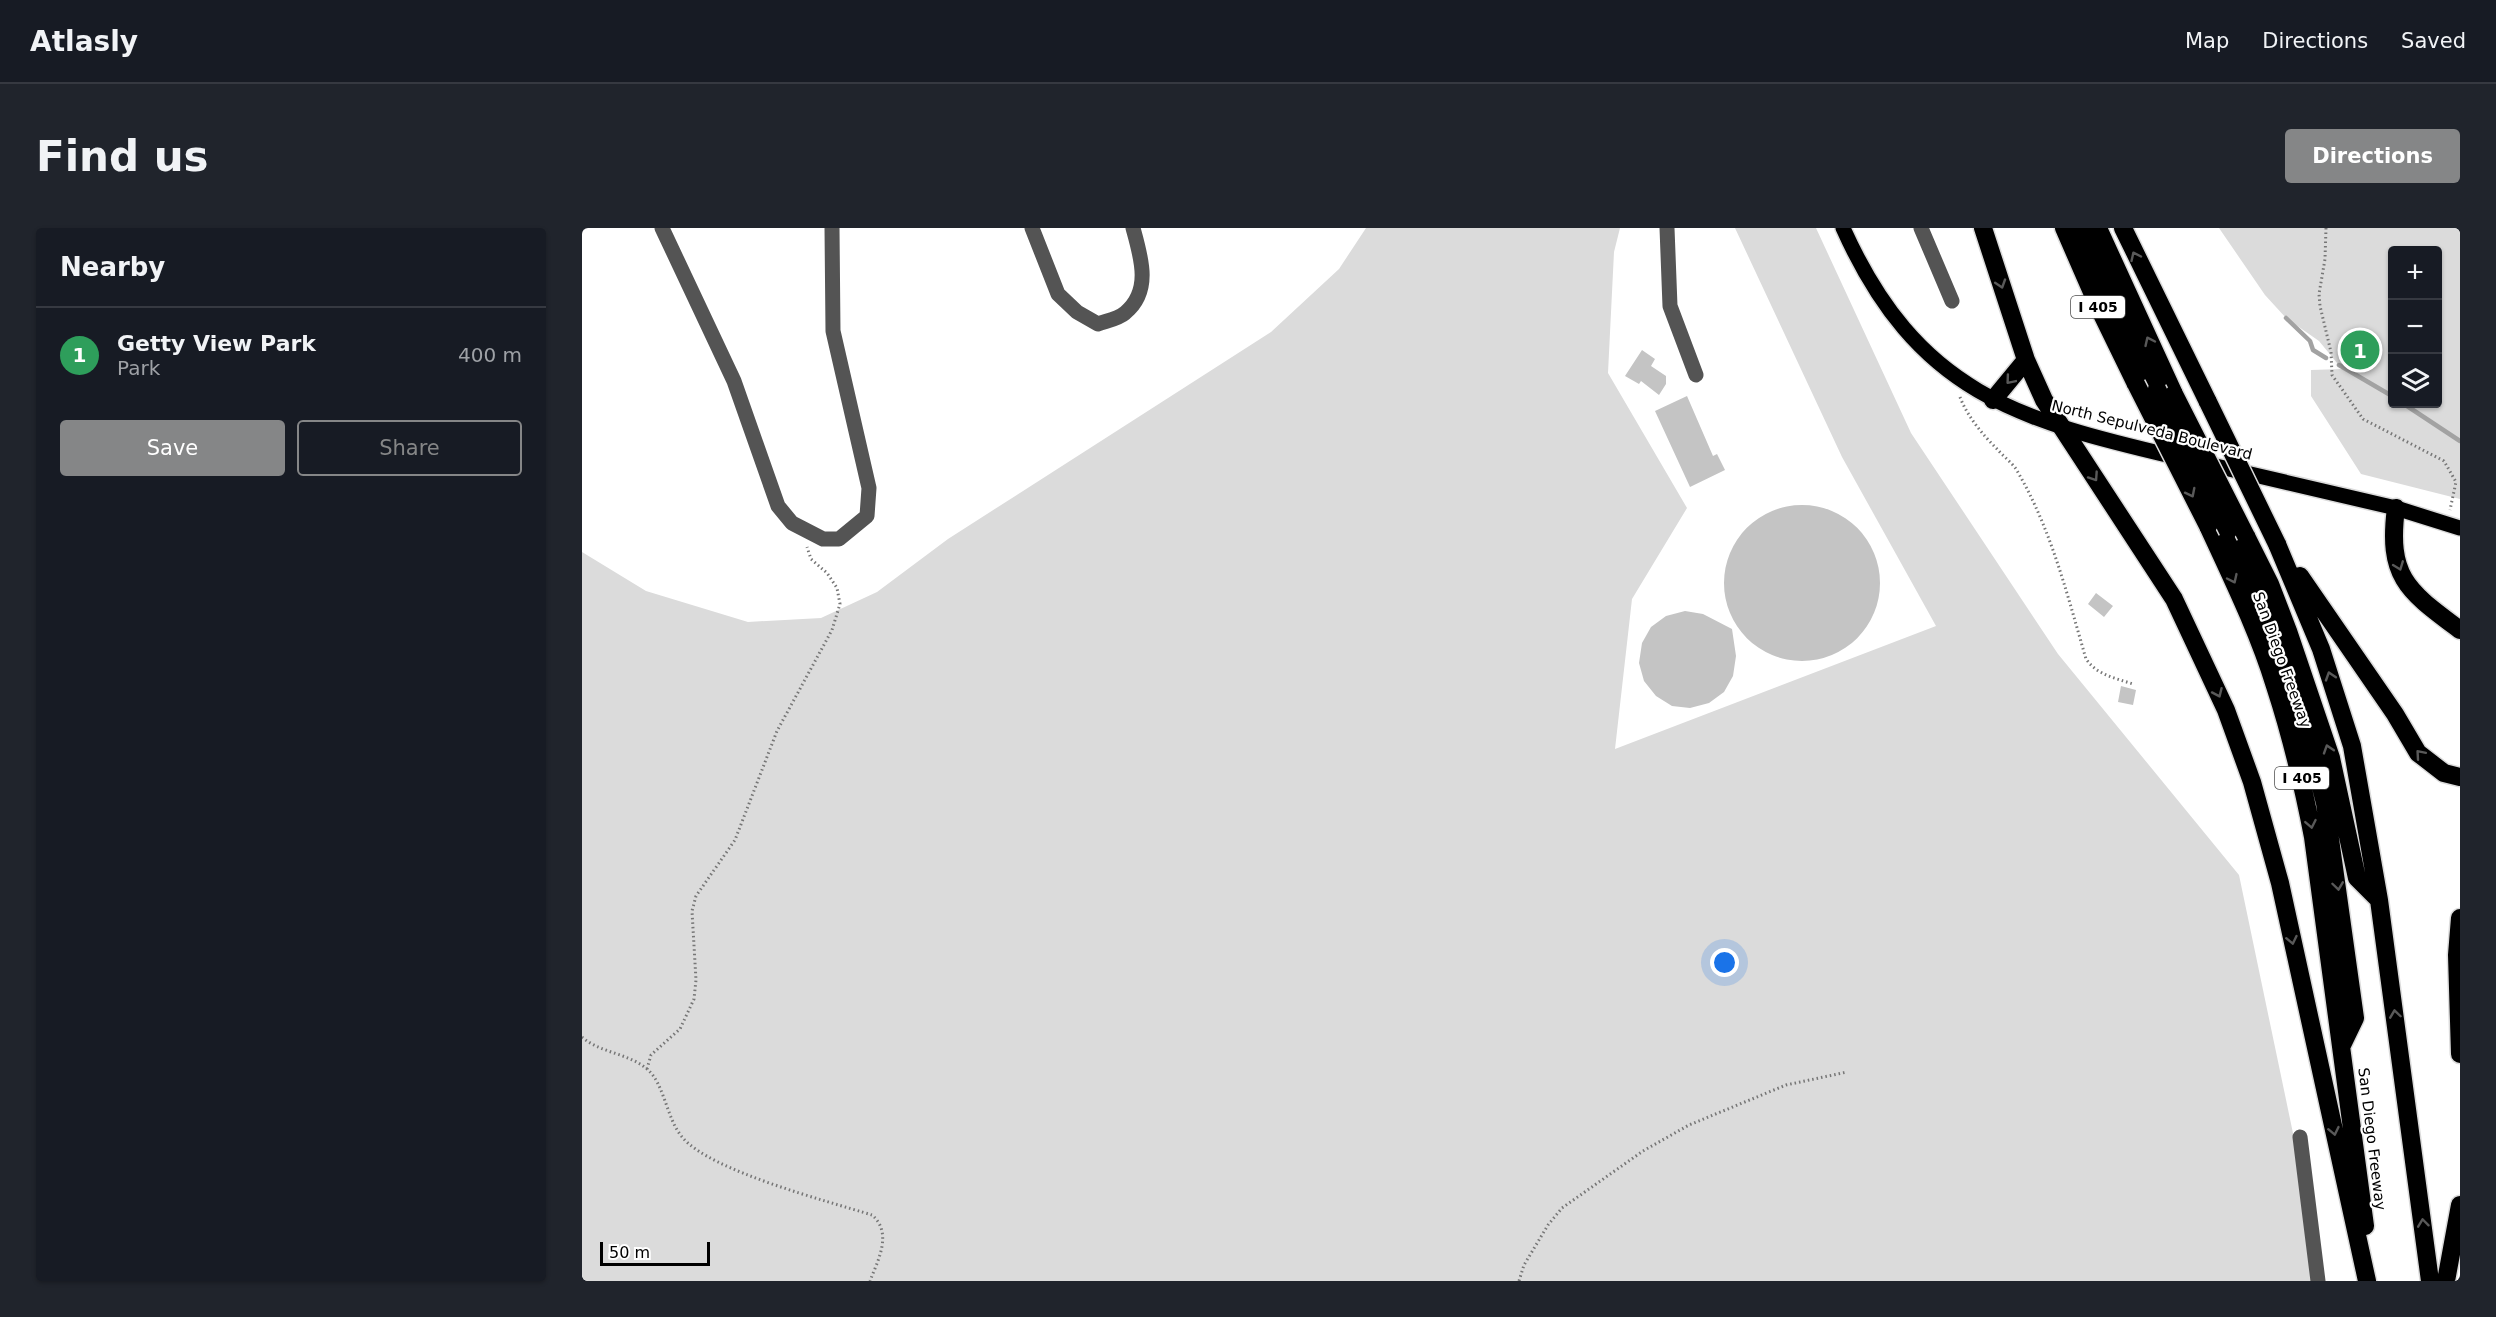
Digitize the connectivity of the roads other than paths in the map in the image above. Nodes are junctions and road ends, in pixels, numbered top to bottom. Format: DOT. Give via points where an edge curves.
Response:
graph roads {
  1 [pos="662,228"];
  2 [pos="832,228"];
  3 [pos="1032,228"];
  4 [pos="1133,228"];
  5 [pos="1667,228"];
  6 [pos="1843,228"];
  7 [pos="1921,228"];
  8 [pos="1983,228"];
  9 [pos="2064,228"];
  10 [pos="2080,228"];
  11 [pos="2097,228"];
  12 [pos="2123,228"];
  13 [pos="1952,301"];
  14 [pos="2026,360"];
  15 [pos="1696,375"];
  16 [pos="2165,392"];
  17 [pos="1993,400"];
  18 [pos="2062,429"];
  19 [pos="2396,508"];
  20 [pos="2454,525"];
  21 [pos="2237,534"];
  22 [pos="2277,544"];
  23 [pos="2460,630"];
  24 [pos="2460,777"];
  25 [pos="2379,900"];
  26 [pos="2460,918"];
  27 [pos="2342,1045"];
  28 [pos="2460,1054"];
  29 [pos="2300,1137"];
  30 [pos="2460,1205"];
  31 [pos="2318,1281"];
  32 [pos="2367,1281"];
  33 [pos="2373,1281"];
  34 [pos="2430,1281"];
  35 [pos="2446,1281"];
  1 -- 2 [label="lane" via="734,381 778,506 792,523 809,534 839,539 867,516 869,488 833,331"];
  3 -- 4 [label="lane" via="1058,294 1098,324 1124,314 1140,294 1143,274"];
  5 -- 15 [label="lane" via="1670,306"];
  6 -- 17 [label="main road, North Sepulveda Boulevard" via="1855,256 1888,308 1927,354"];
  7 -- 13 [label="lane"];
  8 -- 14 [label="highway, one-way"];
  9 -- 27 [label="highway, San Diego Freeway / I 405, one-way, bridge" via="2098,306 2208,526 2275,684 2302,780 2313,837"];
  10 -- 16 [label="highway"];
  16 -- 11 [label="highway, one-way"];
  22 -- 12 [label="highway, one-way, bridge"];
  14 -- 17 [label="highway, one-way"];
  14 -- 18 [label="highway"];
  16 -- 21 [label="highway, bridge"];
  17 -- 18 [label="main road, North Sepulveda Boulevard"];
  18 -- 19 [label="main road, North Sepulveda Boulevard"];
  18 -- 32 [label="highway, one-way" via="2174,599 2226,710 2252,782 2280,883"];
  19 -- 20 [label="main road, North Sepulveda Boulevard"];
  19 -- 23 [label="highway, one-way" via="2392,536 2404,578 2422,602"];
  25 -- 21 [label="highway, one-way" via="2357,878 2326,743 2270,584"];
  21 -- 27 [label="highway, one-way" via="2278,641 2325,803 2355,1018"];
  24 -- 22 [label="highway, one-way" via="2439,770 2418,753"];
  25 -- 22 [label="highway, one-way" via="2352,746 2321,649"];
  34 -- 25 [label="highway, one-way"];
  26 -- 28 [label="highway"];
  27 -- 33 [label="highway, San Diego Freeway / I 405"];
  29 -- 31 [label="lane"];
  30 -- 35 [label="highway"];
}
